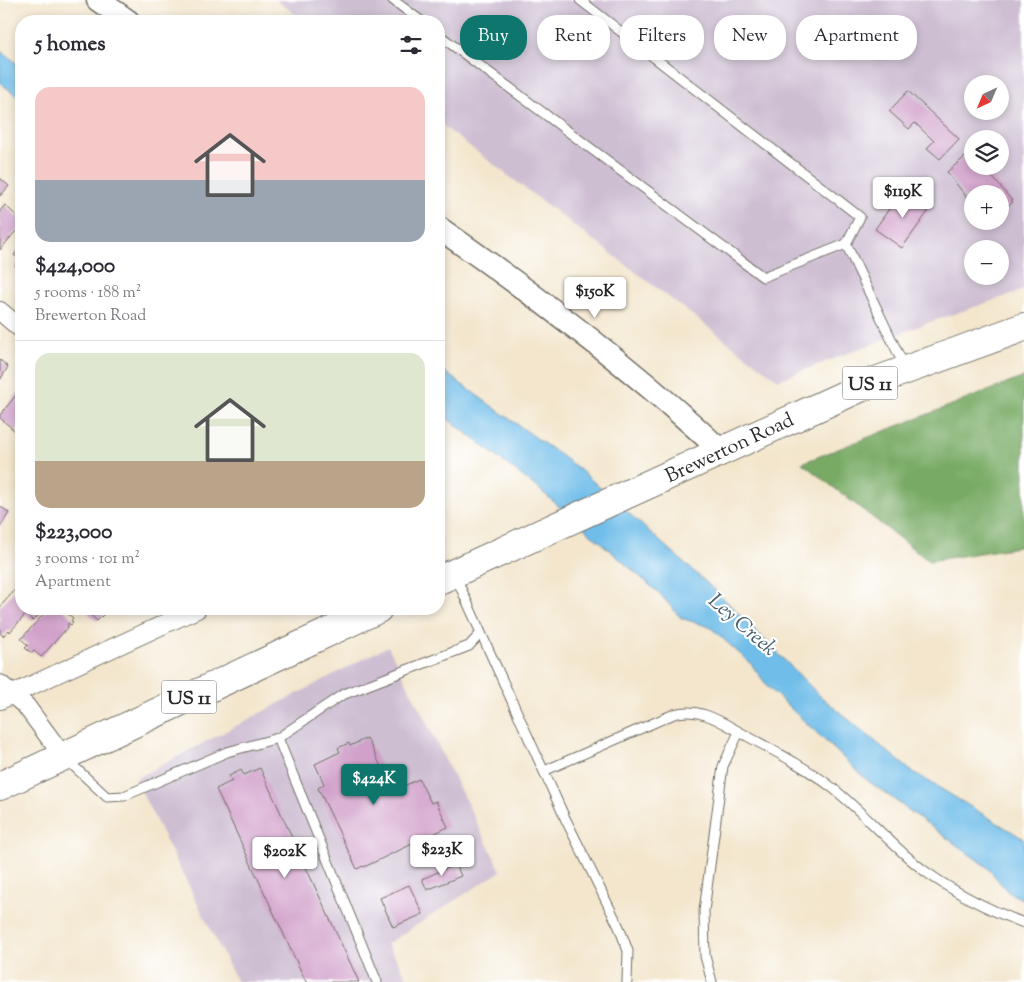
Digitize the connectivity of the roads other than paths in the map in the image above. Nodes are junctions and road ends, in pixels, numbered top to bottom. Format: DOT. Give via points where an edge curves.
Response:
graph roads {
  1 [pos="98,0"];
  2 [pos="392,0"];
  3 [pos="580,0"];
  4 [pos="119,15"];
  5 [pos="413,15"];
  6 [pos="445,39"];
  7 [pos="445,232"];
  8 [pos="846,244"];
  9 [pos="0,311"];
  10 [pos="15,324"];
  11 [pos="1024,326"];
  12 [pos="906,370"];
  13 [pos="720,450"];
  14 [pos="446,576"];
  15 [pos="183,615"];
  16 [pos="365,615"];
  17 [pos="481,632"];
  18 [pos="4,693"];
  19 [pos="739,732"];
  20 [pos="278,738"];
  21 [pos="63,756"];
  22 [pos="544,771"];
  23 [pos="0,786"];
  24 [pos="1024,923"];
  25 [pos="377,982"];
  26 [pos="627,982"];
  27 [pos="712,982"];
  1 -- 4 [label="street"];
  2 -- 5 [label="lane"];
  3 -- 8 [label="lane" via="860,217"];
  6 -- 8 [label="lane" via="762,277"];
  7 -- 13 [label="street" via="577,329 664,398"];
  8 -- 12 [label="lane"];
  9 -- 10 [label="street"];
  11 -- 12 [label="main road, Brewerton Road / US 11"];
  12 -- 13 [label="main road, Brewerton Road / US 11"];
  13 -- 14 [label="main road, Brewerton Road / US 11"];
  14 -- 17 [label="lane"];
  15 -- 18 [label="street"];
  16 -- 21 [label="main road, US 11"];
  17 -- 20 [label="lane" via="469,646 342,695"];
  17 -- 22 [label="lane"];
  18 -- 21 [label="street" via="26,706"];
  19 -- 22 [label="lane" via="710,716 682,711"];
  19 -- 24 [label="lane" via="831,786 925,871 953,890"];
  19 -- 27 [label="lane" via="723,766 704,911 705,956"];
  20 -- 21 [label="lane" via="227,752 124,796 107,797"];
  20 -- 25 [label="lane"];
  21 -- 23 [label="main road, US 11"];
  22 -- 26 [label="lane" via="619,927 628,951"];
}
